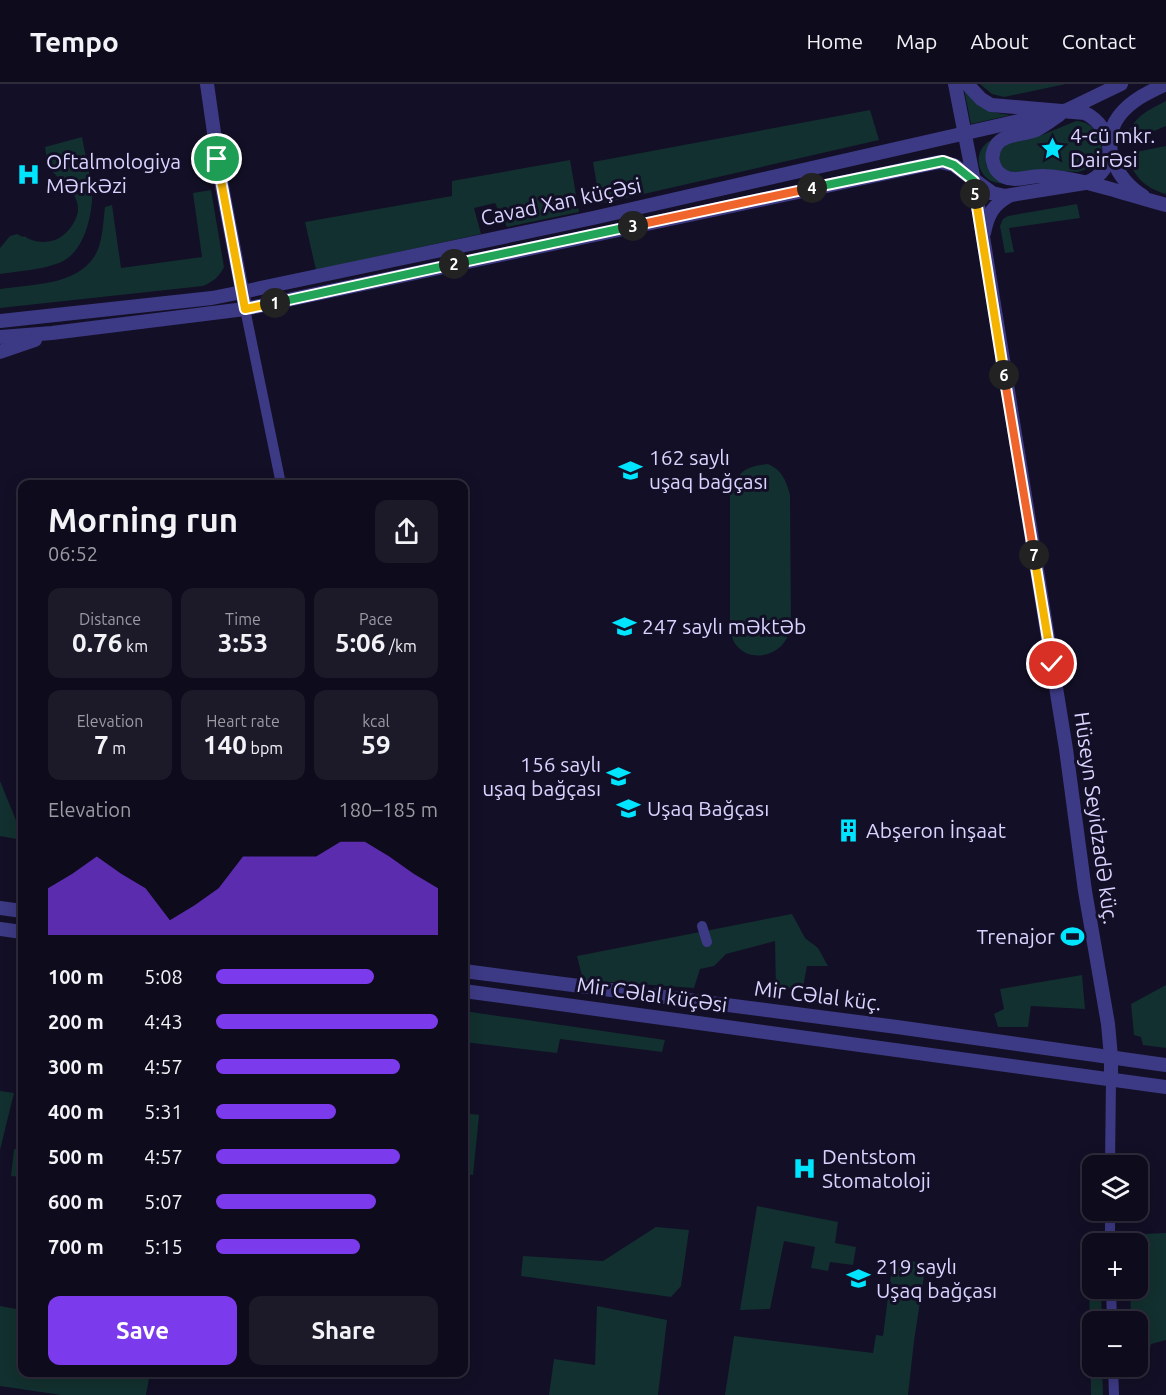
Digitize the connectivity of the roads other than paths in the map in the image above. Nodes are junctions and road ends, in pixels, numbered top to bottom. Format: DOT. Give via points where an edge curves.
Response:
graph roads {
  1 [pos="207,84"];
  2 [pos="1121,84"];
  3 [pos="1166,84"];
  4 [pos="959,87"];
  5 [pos="1066,110"];
  6 [pos="998,126"];
  7 [pos="964,134"];
  8 [pos="938,140"];
  9 [pos="1111,146"];
  10 [pos="972,174"];
  11 [pos="1085,183"];
  12 [pos="1010,196"];
  13 [pos="1149,201"];
  14 [pos="1166,206"];
  15 [pos="983,241"];
  16 [pos="242,292"];
  17 [pos="245,309"];
  18 [pos="0,321"];
  19 [pos="52,333"];
  20 [pos="0,337"];
  21 [pos="0,352"];
  22 [pos="280,480"];
  23 [pos="0,908"];
  24 [pos="18,910"];
  25 [pos="702,926"];
  26 [pos="0,929"];
  27 [pos="18,931"];
  28 [pos="707,942"];
  29 [pos="468,972"];
  30 [pos="468,992"];
  31 [pos="1112,1057"];
  32 [pos="1166,1065"];
  33 [pos="1111,1079"];
  34 [pos="1166,1087"];
  35 [pos="1110,1155"];
  36 [pos="1113,1377"];
  37 [pos="1114,1395"];
  1 -- 16 [label="street"];
  2 -- 5 [label="street, Cavad Xan küçəsi"];
  3 -- 9 [label="street" via="1145,94 1123,112 1114,126"];
  4 -- 5 [label="street" via="991,105"];
  4 -- 7 [label="street, Hüseyn Seyidzadə küç."];
  4 -- 8 [label="street" via="953,123"];
  5 -- 6 [label="street, Cavad Xan küçəsi"];
  5 -- 9 [label="street" via="1085,113 1097,121"];
  5 -- 11 [label="street" via="1037,129 1004,138 994,149 992,161 997,170 1012,179 1041,176"];
  6 -- 7 [label="street, Cavad Xan küçəsi"];
  6 -- 10 [label="street" via="975,142"];
  7 -- 8 [label="street, Cavad Xan küçəsi"];
  7 -- 10 [label="street, Hüseyn Seyidzadə küç."];
  8 -- 16 [label="street, Cavad Xan küçəsi"];
  9 -- 11 [label="street" via="1104,170"];
  9 -- 13 [label="street" via="1114,165 1123,180"];
  10 -- 12 [label="street" via="992,194"];
  10 -- 15 [label="street, Hüseyn Seyidzadə küç."];
  10 -- 17 [label="street, Cavad Xan küçəsi" via="948,162 931,163"];
  11 -- 12 [label="street"];
  11 -- 13 [label="street"];
  12 -- 15 [label="street" via="992,209"];
  13 -- 14 [label="street"];
  15 -- 31 [label="street, Hüseyn Seyidzadə küç."];
  16 -- 17 [label="street"];
  16 -- 18 [label="street, Cavad Xan küçəsi"];
  17 -- 19 [label="street, Cavad Xan küçəsi"];
  17 -- 22 [label="street"];
  19 -- 20 [label="street"];
  19 -- 21 [label="street"];
  23 -- 24 [label="street"];
  25 -- 28 [label="street"];
  26 -- 27 [label="street"];
  29 -- 31 [label="street, Mir Cəlal küç."];
  30 -- 33 [label="street, Mir Cəlal küçəsi"];
  31 -- 32 [label="street, Mir Cəlal küç."];
  31 -- 33 [label="street, Hüseyn Seyidzadə küç."];
  33 -- 34 [label="street"];
  33 -- 35 [label="street"];
  36 -- 37 [label="street"];
}
